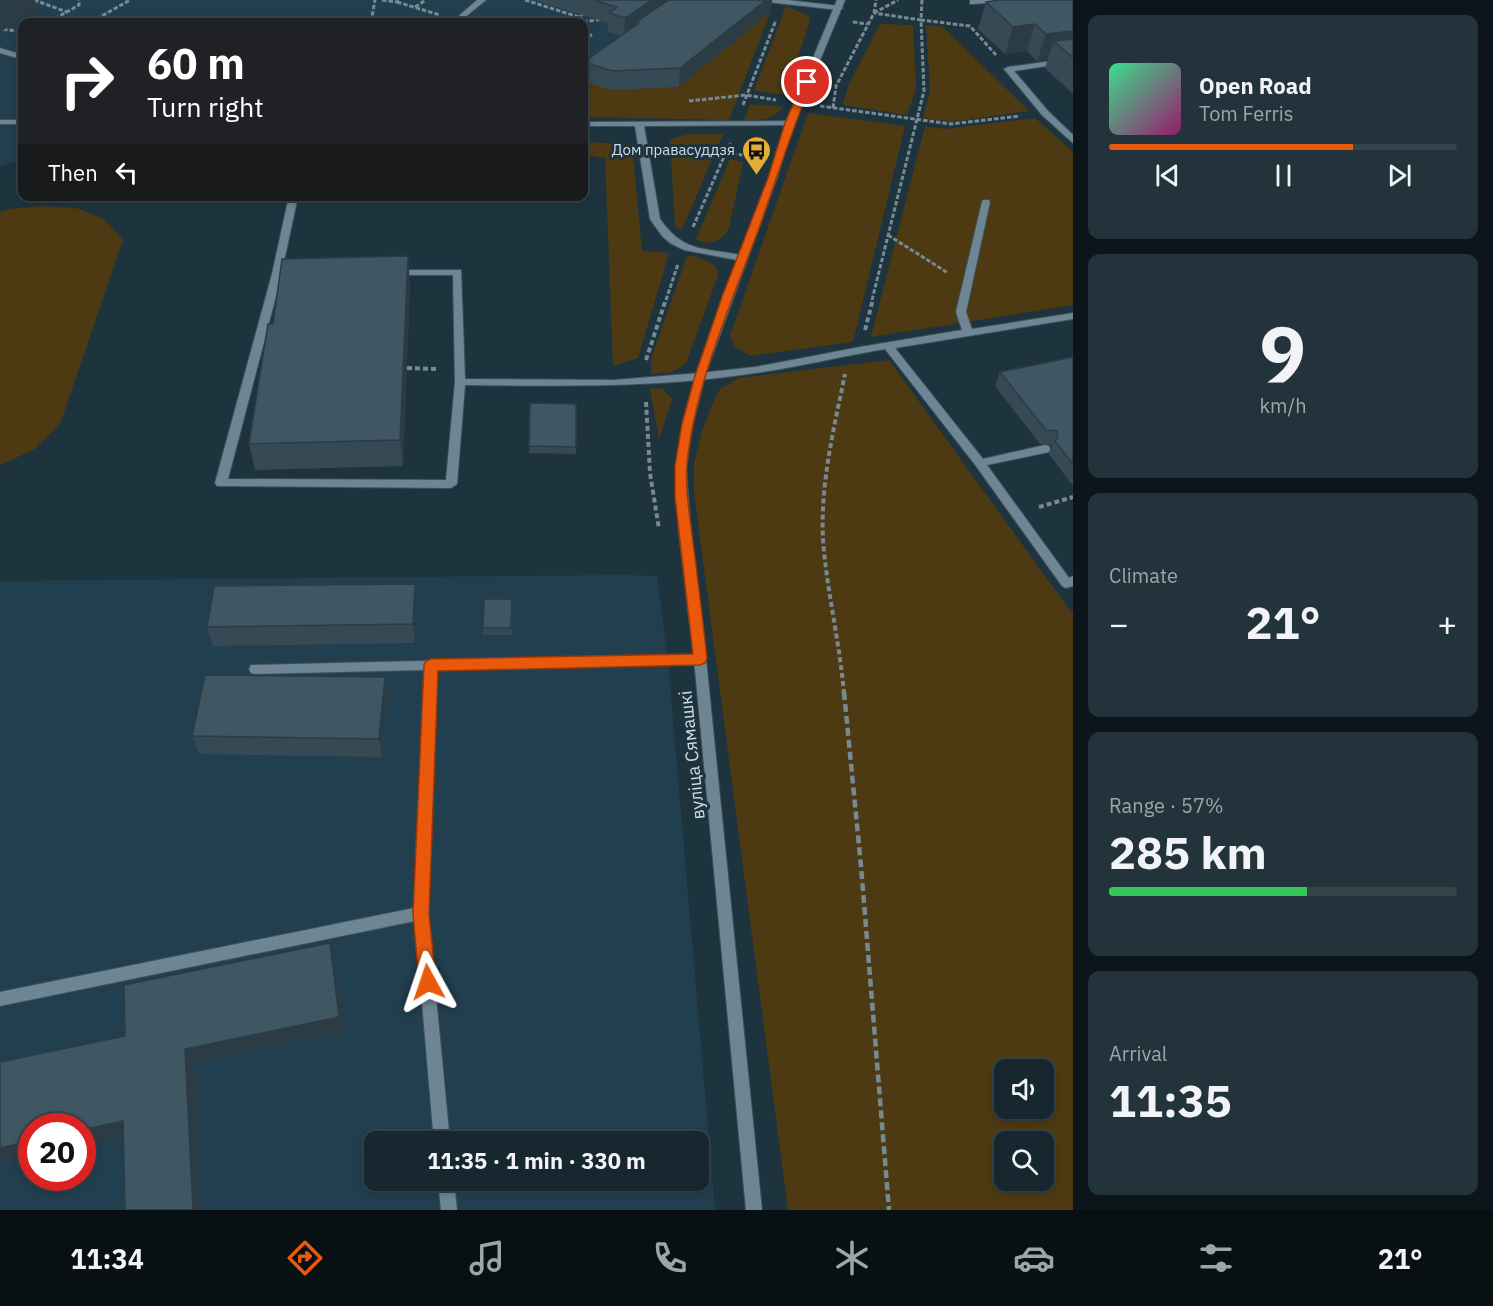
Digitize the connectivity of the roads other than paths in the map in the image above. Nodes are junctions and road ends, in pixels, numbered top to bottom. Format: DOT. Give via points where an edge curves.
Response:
graph roads {
  1 [pos="482,0"];
  2 [pos="767,0"];
  3 [pos="997,0"];
  4 [pos="973,2"];
  5 [pos="840,4"];
  6 [pos="461,18"];
  7 [pos="0,50"];
  8 [pos="17,56"];
  9 [pos="1073,60"];
  10 [pos="0,122"];
  11 [pos="18,122"];
  12 [pos="790,123"];
  13 [pos="588,124"];
  14 [pos="639,124"];
  15 [pos="1073,140"];
  16 [pos="293,201"];
  17 [pos="986,202"];
  18 [pos="742,258"];
  19 [pos="311,273"];
  20 [pos="379,273"];
  21 [pos="277,274"];
  22 [pos="1073,316"];
  23 [pos="968,333"];
  24 [pos="888,346"];
  25 [pos="700,376"];
  26 [pos="460,382"];
  27 [pos="1045,449"];
  28 [pos="980,463"];
  29 [pos="1073,581"];
  30 [pos="700,659"];
  31 [pos="431,665"];
  32 [pos="255,669"];
  33 [pos="421,914"];
  34 [pos="0,999"];
  35 [pos="441,1131"];
  36 [pos="447,1191"];
  37 [pos="448,1210"];
  38 [pos="754,1210"];
  1 -- 6 [label="street"];
  2 -- 5 [label="street"];
  3 -- 4 [label="street"];
  5 -- 12 [label="street, вуліца Сямашкі"];
  7 -- 8 [label="street"];
  9 -- 15 [label="street" via="1008,69"];
  10 -- 11 [label="street"];
  12 -- 14 [label="street"];
  12 -- 18 [label="street, вуліца Сямашкі"];
  13 -- 14 [label="street"];
  14 -- 18 [label="street" via="655,219 669,237 684,246"];
  16 -- 21 [label="street"];
  17 -- 23 [label="street" via="961,312"];
  18 -- 25 [label="street, вуліца Сямашкі"];
  19 -- 21 [label="street"];
  20 -- 26 [label="street" via="458,272"];
  21 -- 26 [label="street" via="221,483 451,484"];
  22 -- 23 [label="street"];
  23 -- 24 [label="street"];
  24 -- 25 [label="street"];
  24 -- 28 [label="street"];
  25 -- 26 [label="street" via="644,381"];
  25 -- 30 [label="street, вуліца Сямашкі" via="681,466"];
  27 -- 28 [label="street"];
  28 -- 29 [label="street" via="1066,583"];
  30 -- 31 [label="street"];
  30 -- 38 [label="street, вуліца Сямашкі"];
  31 -- 32 [label="street"];
  31 -- 33 [label="street"];
  33 -- 34 [label="street"];
  33 -- 35 [label="street"];
  36 -- 37 [label="street"];
}
